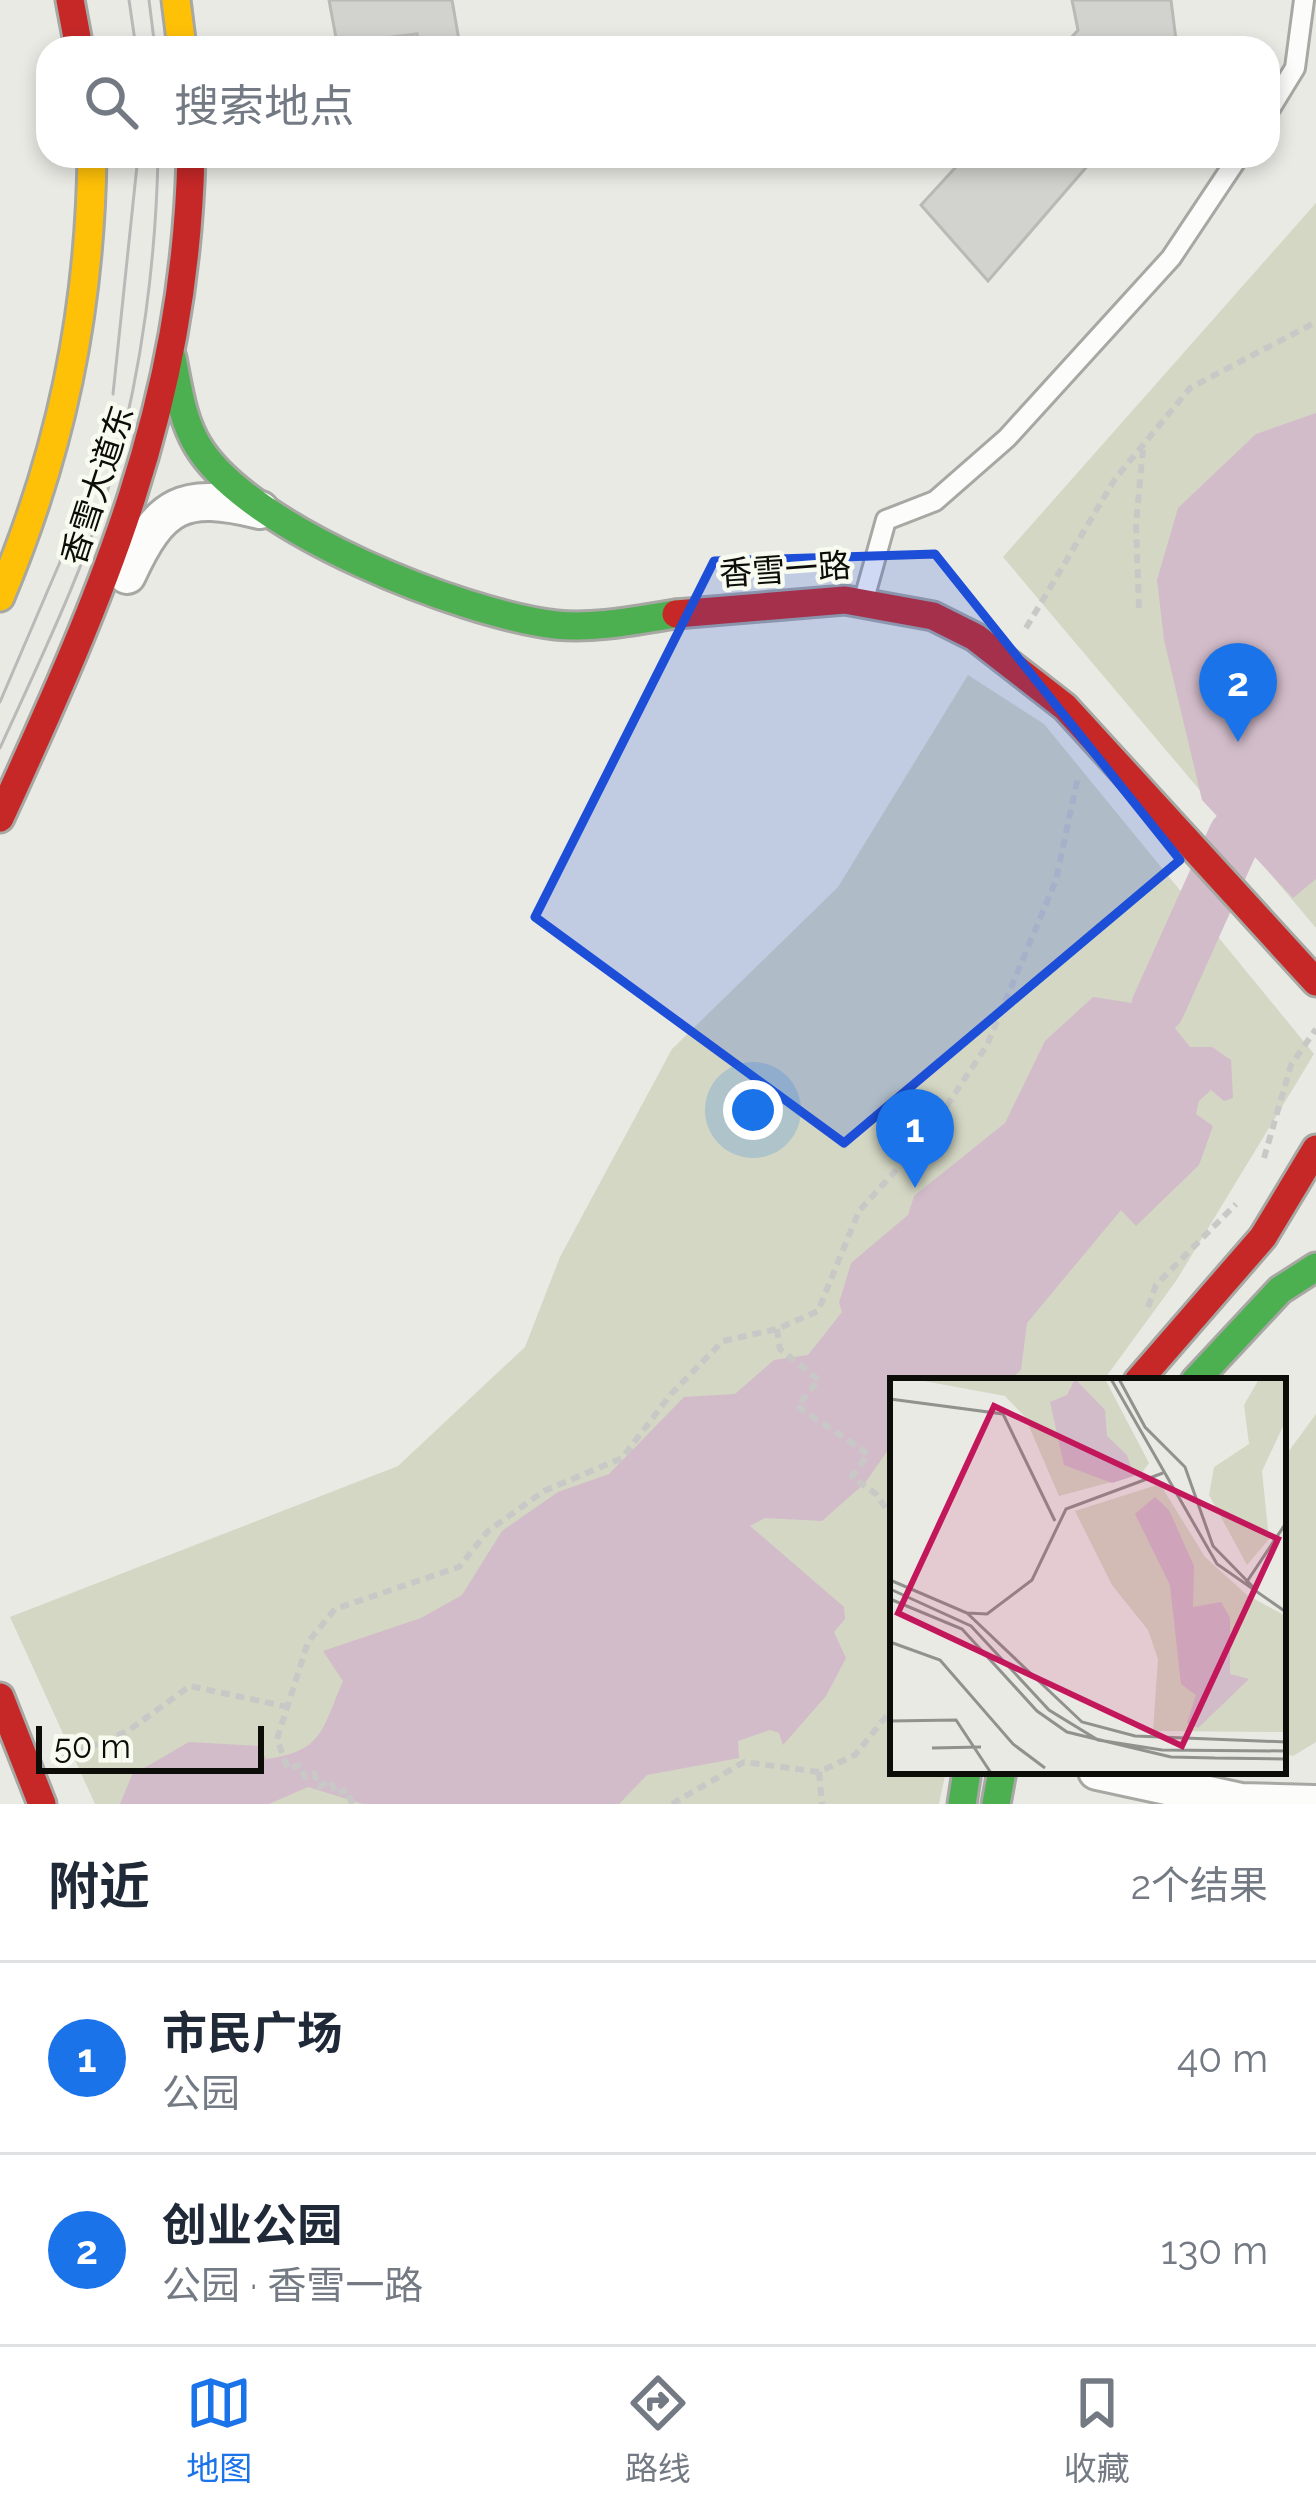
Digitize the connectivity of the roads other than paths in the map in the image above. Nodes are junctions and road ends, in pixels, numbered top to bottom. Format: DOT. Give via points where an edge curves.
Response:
graph roads {
  1 [pos="70,0"];
  2 [pos="176,0"];
  3 [pos="1304,0"];
  4 [pos="77,36"];
  5 [pos="180,36"];
  6 [pos="1280,92"];
  7 [pos="92,168"];
  8 [pos="190,168"];
  9 [pos="1231,168"];
  10 [pos="172,358"];
  11 [pos="273,513"];
  12 [pos="0,597"];
  13 [pos="864,599"];
  14 [pos="61,692"];
  15 [pos="0,818"];
  16 [pos="1316,982"];
  17 [pos="1316,1149"];
  18 [pos="1316,1268"];
  19 [pos="1141,1378"];
  20 [pos="1198,1378"];
  21 [pos="0,1697"];
  22 [pos="7,1757"];
  23 [pos="967,1774"];
  24 [pos="1001,1774"];
  25 [pos="1110,1774"];
  26 [pos="42,1804"];
  27 [pos="962,1804"];
  28 [pos="996,1804"];
  29 [pos="1314,1804"];
  1 -- 4 [label="street"];
  2 -- 5 [label="street"];
  3 -- 6 [label="lane" via="1295,68"];
  7 -- 12 [label="street, 香雪大道东" via="78,374"];
  8 -- 10 [label="street, 香雪大道东"];
  9 -- 13 [label="lane" via="1171,258 1007,438 935,501 886,520"];
  10 -- 11 [label="street, 香雪一路" via="200,451"];
  10 -- 14 [label="street, 香雪大道东" via="151,447"];
  11 -- 13 [label="street, 香雪一路" via="500,617 616,623 814,596"];
  11 -- 14 [label="street" via="216,499 165,512 147,532 93,652"];
  13 -- 16 [label="street, 香雪一路" via="916,608 1008,657"];
  14 -- 15 [label="street, 香雪大道东"];
  17 -- 19 [label="street" via="1263,1237"];
  18 -- 20 [label="street" via="1280,1290"];
  21 -- 22 [label="street"];
  22 -- 26 [label="street"];
  23 -- 27 [label="street"];
  24 -- 28 [label="street"];
  25 -- 29 [label="street" via="1241,1802"];
}
